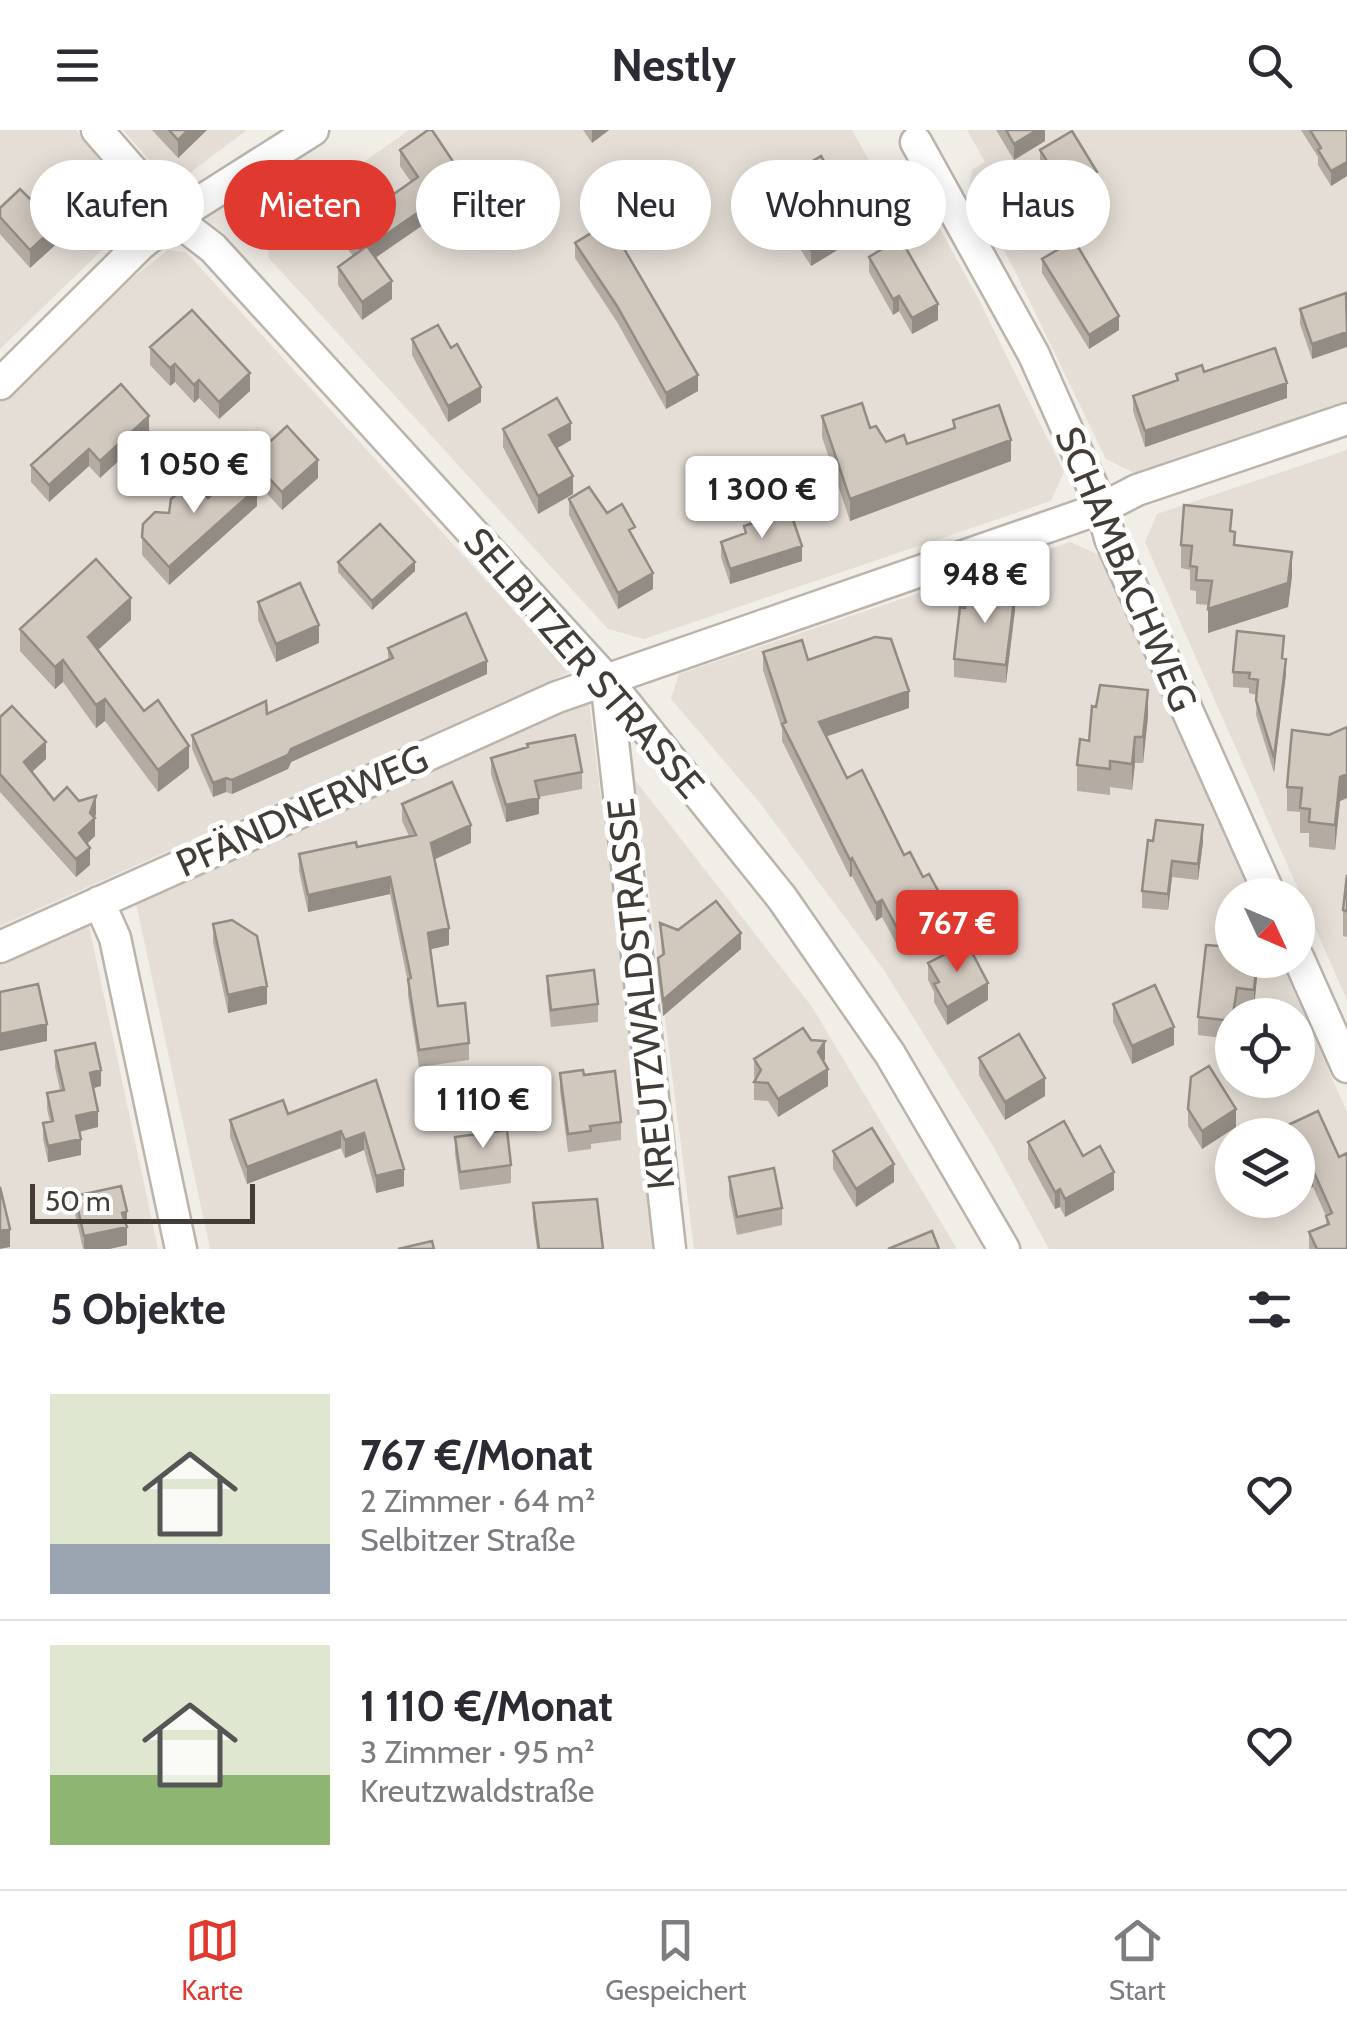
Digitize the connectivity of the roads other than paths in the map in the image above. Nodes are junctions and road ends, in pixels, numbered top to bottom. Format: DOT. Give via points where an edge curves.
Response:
graph roads {
  1 [pos="97,130"];
  2 [pos="313,130"];
  3 [pos="916,142"];
  4 [pos="123,160"];
  5 [pos="204,199"];
  6 [pos="204,241"];
  7 [pos="135,250"];
  8 [pos="0,384"];
  9 [pos="1347,419"];
  10 [pos="1102,508"];
  11 [pos="606,679"];
  12 [pos="1262,878"];
  13 [pos="99,902"];
  14 [pos="0,947"];
  15 [pos="1307,978"];
  16 [pos="1347,1067"];
  17 [pos="181,1249"];
  18 [pos="670,1249"];
  19 [pos="1004,1249"];
  1 -- 4 [label="street, SELBITZER STRASSE"];
  2 -- 5 [label="street"];
  3 -- 10 [label="street, SCHAMBACHWEG" via="1034,356"];
  6 -- 11 [label="street, SELBITZER STRASSE"];
  7 -- 8 [label="street"];
  9 -- 10 [label="street, PFÄNDNERWEG"];
  10 -- 11 [label="street, PFÄNDNERWEG"];
  10 -- 12 [label="street, SCHAMBACHWEG"];
  11 -- 13 [label="street, PFÄNDNERWEG"];
  11 -- 18 [label="street, KREUTZWALDSTRASSE"];
  11 -- 19 [label="street, SELBITZER STRASSE" via="836,974"];
  13 -- 14 [label="street, PFÄNDNERWEG"];
  13 -- 17 [label="street" via="115,938"];
  15 -- 16 [label="street"];
}
